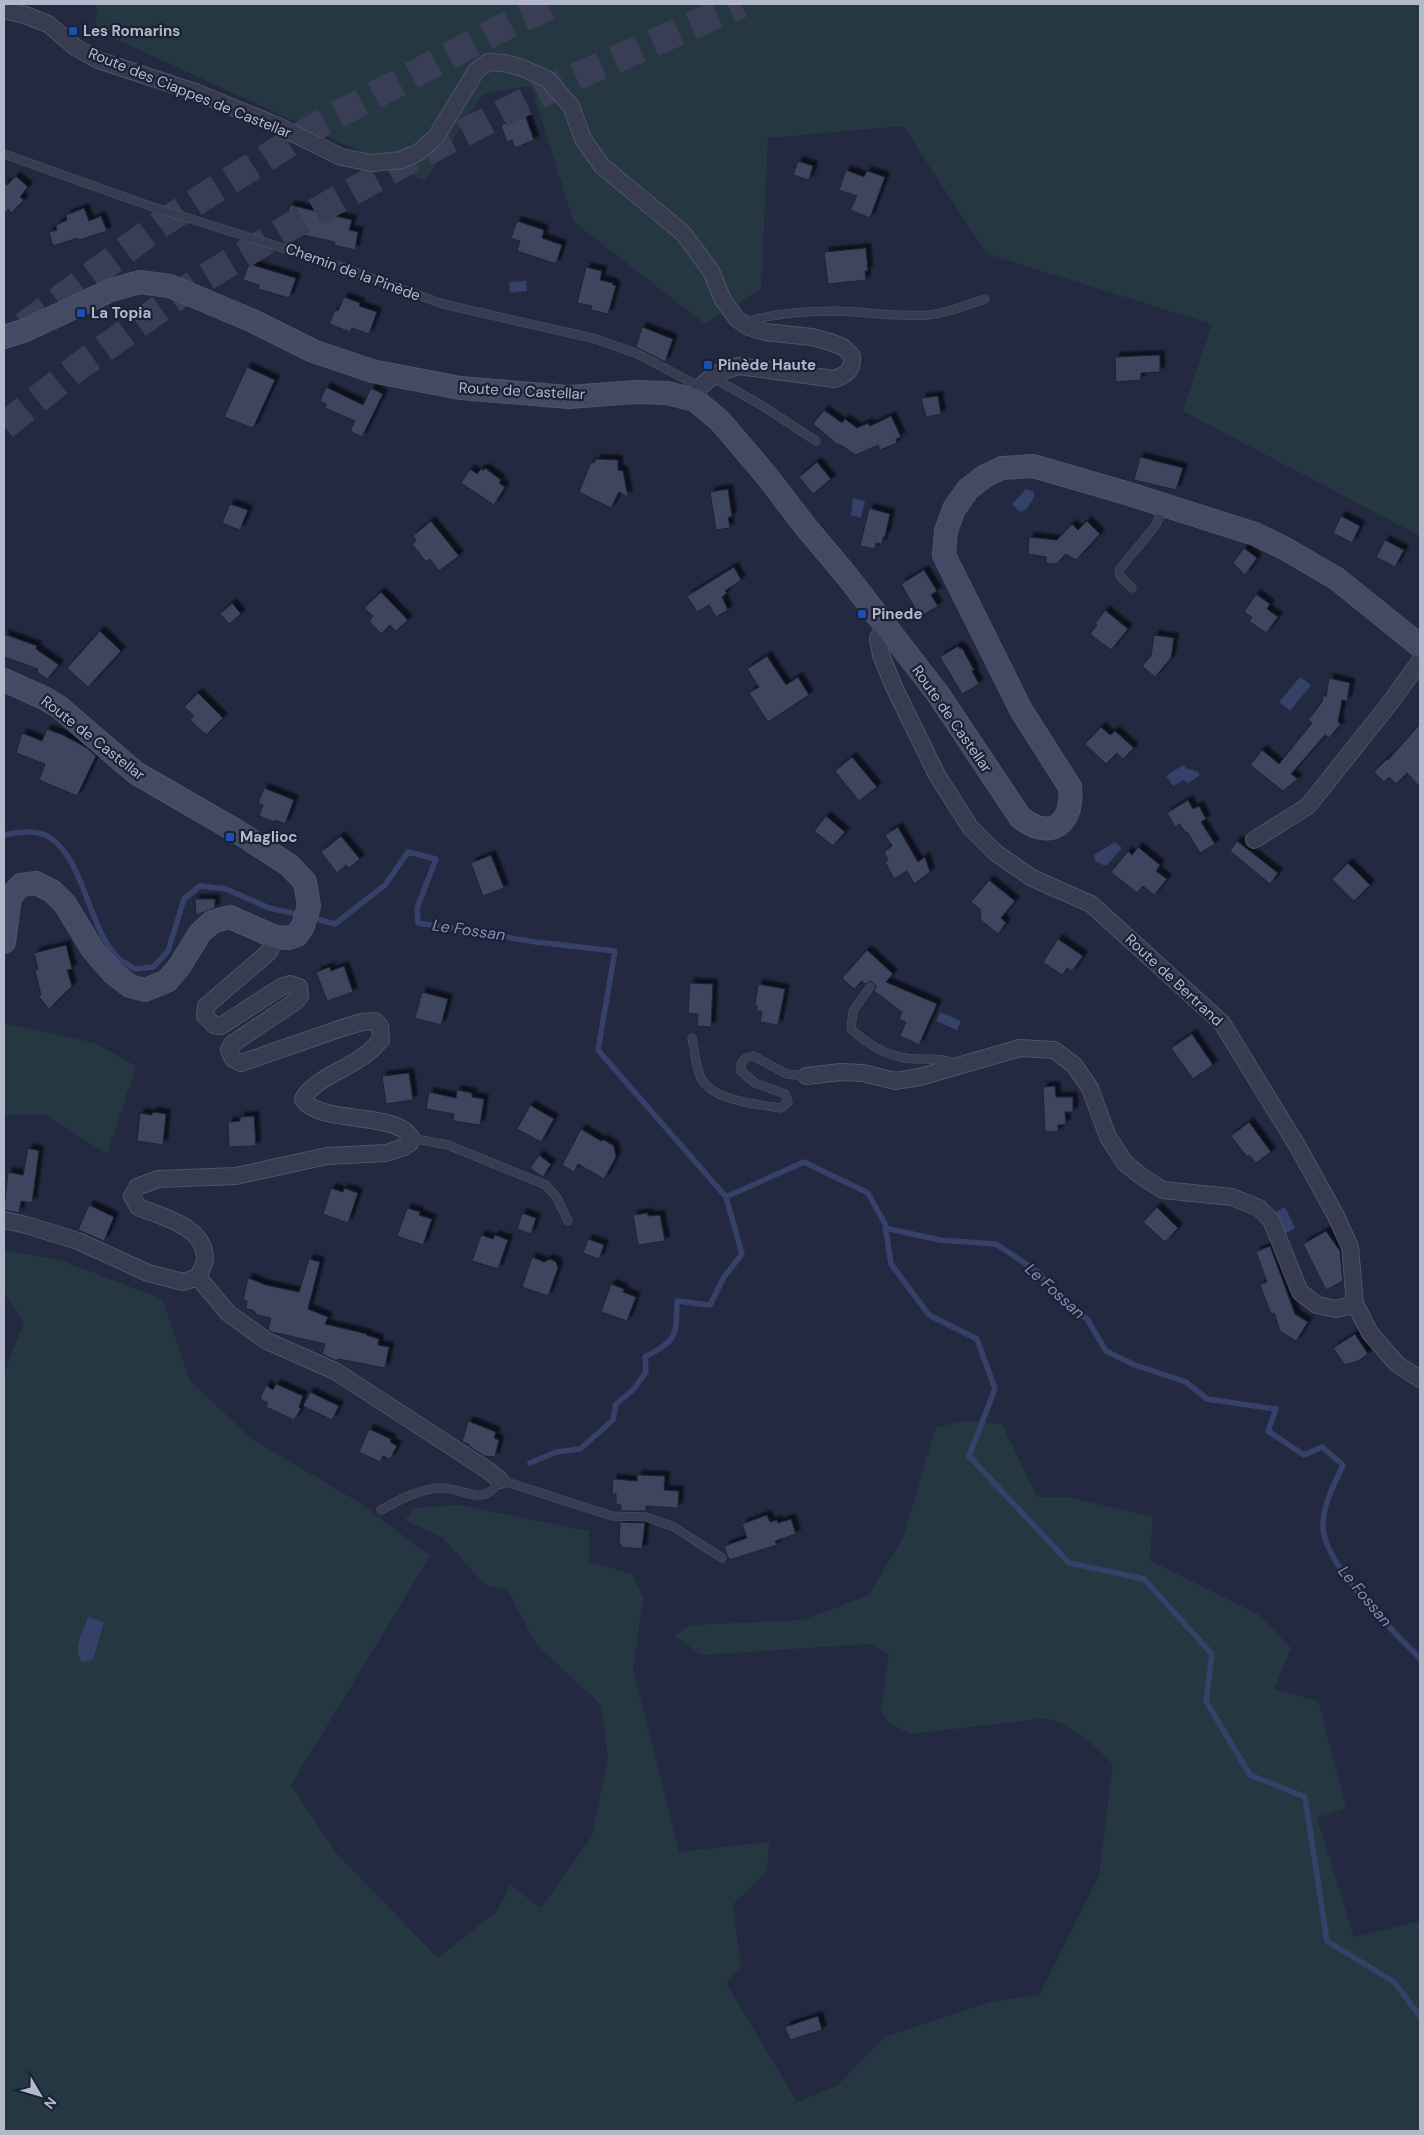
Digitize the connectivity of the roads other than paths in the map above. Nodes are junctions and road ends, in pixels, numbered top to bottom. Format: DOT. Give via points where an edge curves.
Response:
graph roads {
  1 [pos="4,10"];
  2 [pos="4,154"];
  3 [pos="984,299"];
  4 [pos="750,327"];
  5 [pos="4,337"];
  6 [pos="703,388"];
  7 [pos="816,441"];
  8 [pos="1165,504"];
  9 [pos="1132,588"];
  10 [pos="885,628"];
  11 [pos="1420,646"];
  12 [pos="1420,661"];
  13 [pos="4,680"];
  14 [pos="1254,840"];
  15 [pos="275,937"];
  16 [pos="4,942"];
  17 [pos="870,987"];
  18 [pos="692,1038"];
  19 [pos="958,1066"];
  20 [pos="806,1076"];
  21 [pos="410,1138"];
  22 [pos="4,1220"];
  23 [pos="568,1221"];
  24 [pos="198,1277"];
  25 [pos="1355,1304"];
  26 [pos="1420,1379"];
  27 [pos="500,1480"];
  28 [pos="381,1510"];
  29 [pos="722,1558"];
  1 -- 4 [label="street, Route des Ciappes de Castellar" via="48,24 75,47 98,60 196,92 276,125 341,157 372,163 402,160 419,152 436,137 476,71 488,62 520,67 547,79 571,106 583,138 602,166 683,233 712,271 723,300 737,319"];
  2 -- 6 [label="lane, Chemin de la Pinède" via="443,304 596,340 638,354"];
  3 -- 4 [label="lane" via="930,315 817,312 762,317 753,320"];
  4 -- 6 [label="street, Route des Ciappes de Castellar" via="765,332 812,337 843,347 852,356 852,366 847,374 835,379 738,366"];
  5 -- 6 [label="street, Route de Castellar" via="112,290 140,282 170,286 314,351 372,372 460,388 569,397 667,393"];
  6 -- 7 [label="lane, Chemin de la Pinède" via="761,405"];
  6 -- 10 [label="street, Route de Castellar" via="720,421 847,576"];
  8 -- 9 [label="lane" via="1156,525 1119,570 1120,576"];
  8 -- 10 [label="street, Route de Castellar" via="1033,466 1002,468 968,489 954,509 946,531 944,554 963,595 1022,710 1070,787 1072,799 1061,824 1044,829 1031,826 1020,817 938,694"];
  8 -- 11 [label="street, Route de Castellar" via="1255,534 1284,548 1337,580"];
  10 -- 25 [label="street, Route de Bertrand" via="878,638 894,687 937,775 970,827 996,852 1032,878 1091,904 1222,1023 1298,1147 1350,1247"];
  12 -- 14 [label="street" via="1308,806"];
  13 -- 15 [label="street, Route de Castellar" via="44,698 136,773 289,865 305,882 306,916 297,935"];
  15 -- 16 [label="street" via="230,917 212,922 200,933 166,982 145,990 130,986 113,973 93,950 65,904 52,891 36,883 21,885 10,897"];
  15 -- 21 [label="street" via="269,952 206,1006 205,1016 214,1025 221,1026 280,987 290,984 299,987 300,996 232,1044 229,1050 233,1059 242,1063 345,1027 375,1021 380,1026 381,1040 370,1052 317,1084 303,1099 314,1109 393,1124 403,1128"];
  17 -- 19 [label="lane" via="852,1011 851,1029 866,1044 905,1058 949,1060"];
  18 -- 20 [label="lane" via="699,1075 709,1090 733,1099 781,1108 788,1102 785,1094 755,1083 741,1071 745,1058 753,1056 787,1074"];
  19 -- 20 [label="street" via="895,1080 841,1072"];
  19 -- 25 [label="street" via="1020,1048 1054,1050 1074,1065 1090,1088 1108,1137 1125,1163 1164,1190 1232,1197 1259,1208 1271,1220 1300,1292 1317,1305 1336,1309"];
  21 -- 23 [label="lane" via="448,1145 546,1185 557,1198"];
  21 -- 24 [label="street" via="410,1143 404,1147 386,1153 327,1156 236,1176 158,1178 137,1187 132,1196 138,1207 184,1225 201,1240 206,1260"];
  22 -- 24 [label="street" via="78,1241 148,1273 183,1282"];
  24 -- 27 [label="street" via="228,1313 267,1341 336,1371"];
  25 -- 26 [label="street, Route de Bertrand" via="1370,1332 1397,1364"];
  27 -- 28 [label="lane" via="494,1491 482,1496 440,1488 415,1493"];
  27 -- 29 [label="lane" via="612,1516 646,1518 674,1526"];
}
